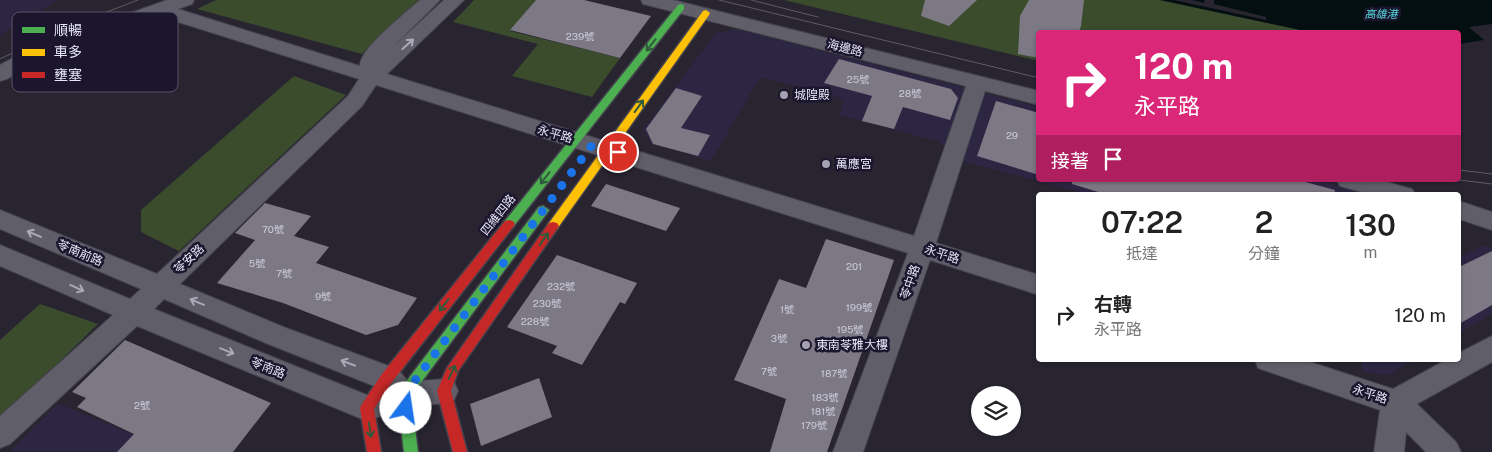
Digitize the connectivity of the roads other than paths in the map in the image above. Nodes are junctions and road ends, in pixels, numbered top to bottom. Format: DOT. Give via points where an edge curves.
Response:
graph roads {
  1 [pos="185,0"];
  2 [pos="431,0"];
  3 [pos="455,0"];
  4 [pos="650,0"];
  5 [pos="158,9"];
  6 [pos="693,10"];
  7 [pos="150,12"];
  8 [pos="168,12"];
  9 [pos="178,15"];
  10 [pos="668,42"];
  11 [pos="12,66"];
  12 [pos="0,74"];
  13 [pos="371,76"];
  14 [pos="978,82"];
  15 [pos="1036,97"];
  16 [pos="592,145"];
  17 [pos="1355,182"];
  18 [pos="1393,192"];
  19 [pos="549,203"];
  20 [pos="1461,211"];
  21 [pos="0,219"];
  22 [pos="1492,220"];
  23 [pos="922,248"];
  24 [pos="0,255"];
  25 [pos="1036,284"];
  26 [pos="160,287"];
  27 [pos="133,312"];
  28 [pos="1492,348"];
  29 [pos="1274,362"];
  30 [pos="396,386"];
  31 [pos="444,391"];
  32 [pos="1395,402"];
  33 [pos="367,408"];
  34 [pos="0,435"];
  35 [pos="374,452"];
  36 [pos="412,452"];
  37 [pos="460,452"];
  38 [pos="848,452"];
  39 [pos="1389,452"];
  40 [pos="1446,452"];
  1 -- 5 [label="street"];
  2 -- 13 [label="street, 苓安路" via="370,60"];
  13 -- 3 [label="street, 苓安路, one-way"];
  4 -- 6 [label="street, 海邊路"];
  5 -- 7 [label="street"];
  5 -- 8 [label="street, 永平路"];
  6 -- 10 [label="street"];
  6 -- 14 [label="street, 海邊路"];
  6 -- 16 [label="street, 四維四路, one-way"];
  16 -- 6 [label="street, 四維四路, one-way"];
  9 -- 13 [label="street, 永平路"];
  11 -- 12 [label="street"];
  13 -- 16 [label="street, 永平路"];
  13 -- 26 [label="street, 苓安路" via="355,101"];
  14 -- 15 [label="street, 海邊路"];
  14 -- 23 [label="street, 苓中路"];
  16 -- 23 [label="street, 永平路"];
  16 -- 30 [label="street, 四維四路, one-way"];
  31 -- 16 [label="street, 四維四路, one-way" via="453,368"];
  17 -- 18 [label="street"];
  19 -- 30 [label="street"];
  20 -- 22 [label="street"];
  26 -- 21 [label="street, 苓南前路, one-way"];
  23 -- 25 [label="street, 永平路"];
  23 -- 38 [label="street, 苓中路"];
  24 -- 27 [label="street, one-way"];
  26 -- 27 [label="street, 苓安路"];
  30 -- 26 [label="street, one-way"];
  27 -- 33 [label="street, 苓南路, one-way"];
  27 -- 34 [label="street, 苓安路"];
  28 -- 32 [label="street, 永平路"];
  29 -- 32 [label="street, 永平路"];
  30 -- 31 [label="street"];
  30 -- 33 [label="street"];
  30 -- 36 [label="street"];
  31 -- 37 [label="street"];
  32 -- 39 [label="street"];
  32 -- 40 [label="street"];
  33 -- 35 [label="street, one-way"];
}
